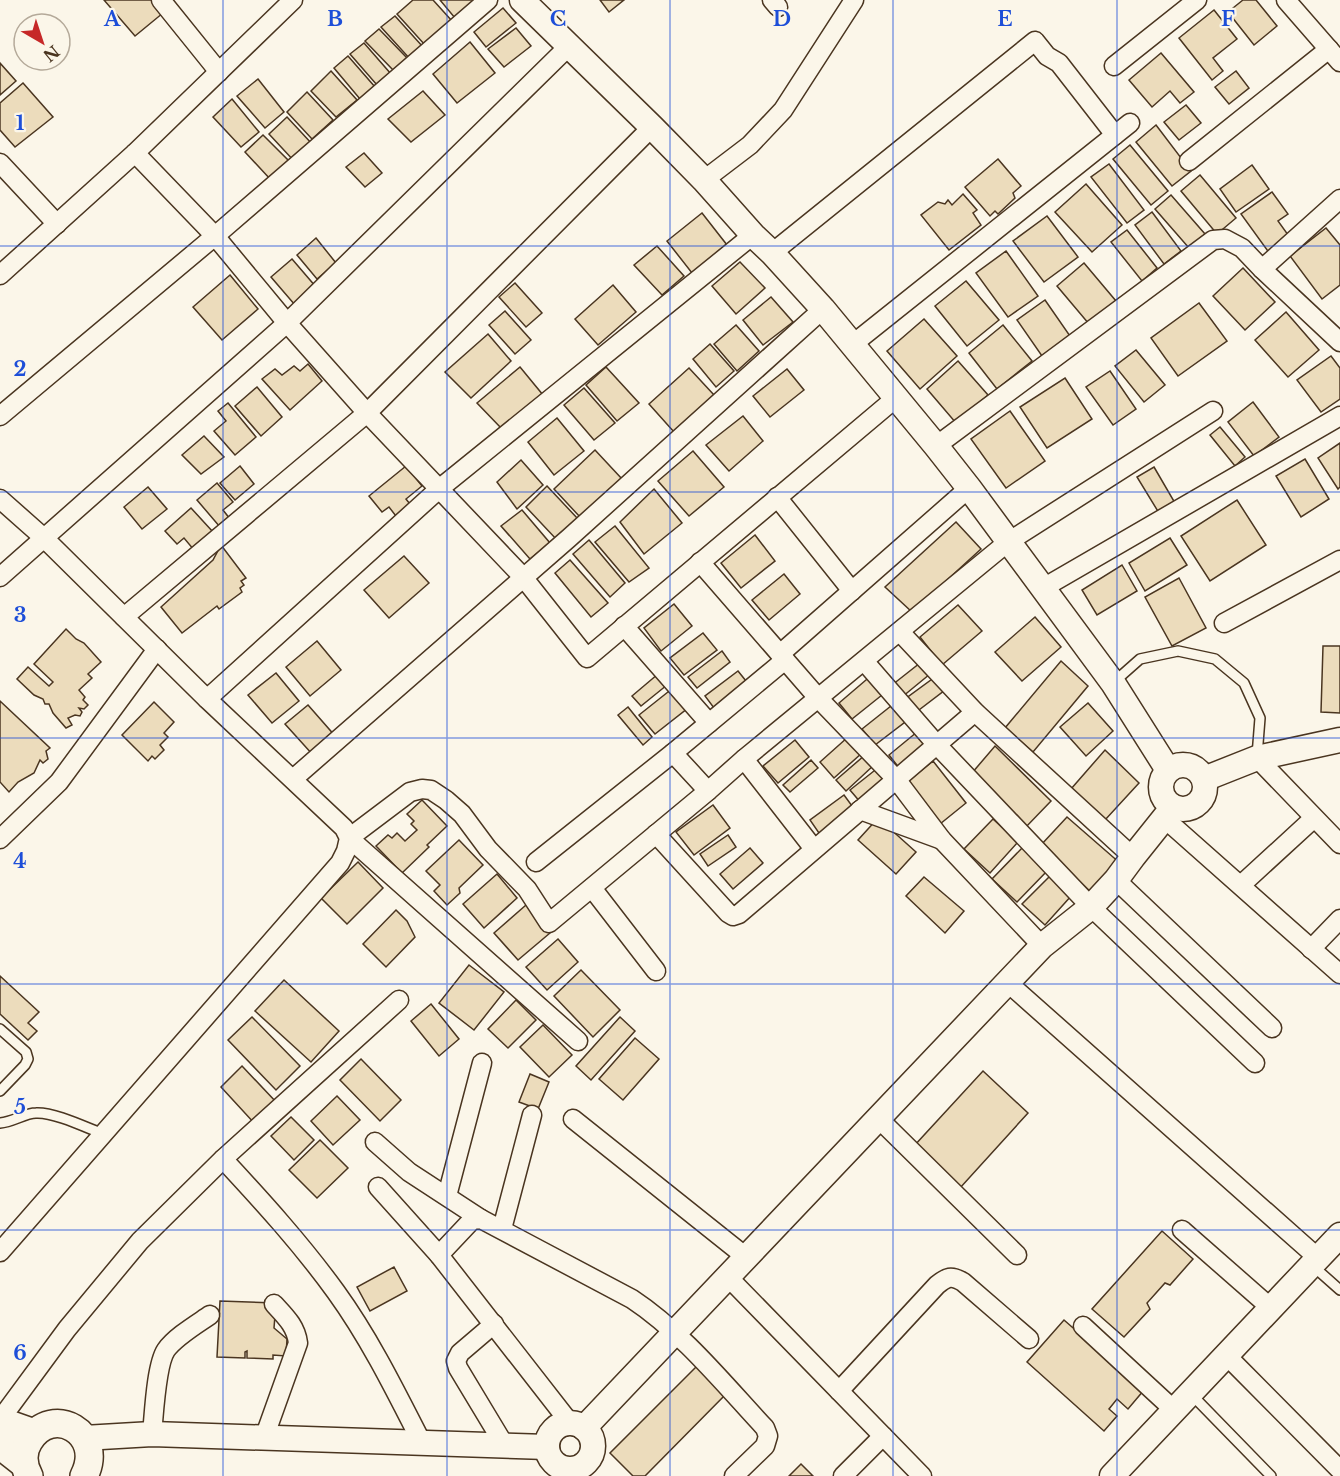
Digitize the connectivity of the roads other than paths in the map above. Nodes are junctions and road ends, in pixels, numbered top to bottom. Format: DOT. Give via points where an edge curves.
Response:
graph roads {
  1 [pos="161,0"];
  2 [pos="293,0"];
  3 [pos="488,0"];
  4 [pos="522,0"];
  5 [pos="854,0"];
  6 [pos="1197,0"];
  7 [pos="1286,0"];
  8 [pos="569,46"];
  9 [pos="1334,55"];
  10 [pos="1114,66"];
  11 [pos="219,72"];
  12 [pos="1130,123"];
  13 [pos="652,127"];
  14 [pos="1115,135"];
  15 [pos="135,153"];
  16 [pos="1189,161"];
  17 [pos="0,162"];
  18 [pos="704,180"];
  19 [pos="1340,199"];
  20 [pos="57,224"];
  21 [pos="753,235"];
  22 [pos="215,236"];
  23 [pos="772,253"];
  24 [pos="1262,269"];
  25 [pos="0,275"];
  26 [pos="824,309"];
  27 [pos="287,323"];
  28 [pos="1340,342"];
  29 [pos="853,344"];
  30 [pos="897,397"];
  31 [pos="1213,411"];
  32 [pos="367,413"];
  33 [pos="1340,416"];
  34 [pos="0,417"];
  35 [pos="936,446"];
  36 [pos="969,488"];
  37 [pos="439,489"];
  38 [pos="777,497"];
  39 [pos="0,499"];
  40 [pos="44,538"];
  41 [pos="1008,542"];
  42 [pos="1340,560"];
  43 [pos="700,562"];
  44 [pos="0,577"];
  45 [pos="523,577"];
  46 [pos="1043,588"];
  47 [pos="852,591"];
  48 [pos="124,617"];
  49 [pos="1224,623"];
  50 [pos="624,626"];
  51 [pos="900,632"];
  52 [pos="157,649"];
  53 [pos="783,657"];
  54 [pos="864,661"];
  55 [pos="1113,683"];
  56 [pos="207,699"];
  57 [pos="819,699"];
  58 [pos="975,712"];
  59 [pos="709,723"];
  60 [pos="1340,740"];
  61 [pos="937,745"];
  62 [pos="673,753"];
  63 [pos="1257,758"];
  64 [pos="744,759"];
  65 [pos="1168,770"];
  66 [pos="293,779"];
  67 [pos="896,779"];
  68 [pos="1204,779"];
  69 [pos="708,791"];
  70 [pos="860,810"];
  71 [pos="1169,812"];
  72 [pos="1314,818"];
  73 [pos="656,834"];
  74 [pos="349,838"];
  75 [pos="0,839"];
  76 [pos="942,840"];
  77 [pos="1340,844"];
  78 [pos="814,849"];
  79 [pos="1133,857"];
  80 [pos="536,862"];
  81 [pos="1116,880"];
  82 [pos="1241,885"];
  83 [pos="592,888"];
  84 [pos="1091,906"];
  85 [pos="1340,919"];
  86 [pos="1042,946"];
  87 [pos="1311,949"];
  88 [pos="656,971"];
  89 [pos="1340,974"];
  90 [pos="1007,982"];
  91 [pos="399,1000"];
  92 [pos="1272,1028"];
  93 [pos="0,1029"];
  94 [pos="578,1041"];
  95 [pos="482,1063"];
  96 [pos="1255,1063"];
  97 [pos="0,1091"];
  98 [pos="532,1115"];
  99 [pos="878,1118"];
  100 [pos="573,1119"];
  101 [pos="0,1123"];
  102 [pos="103,1134"];
  103 [pos="375,1142"];
  104 [pos="223,1159"];
  105 [pos="378,1187"];
  106 [pos="447,1196"];
  107 [pos="481,1219"];
  108 [pos="502,1229"];
  109 [pos="1182,1230"];
  110 [pos="1340,1235"];
  111 [pos="0,1252"];
  112 [pos="439,1255"];
  113 [pos="1017,1255"];
  114 [pos="746,1257"];
  115 [pos="1315,1261"];
  116 [pos="728,1277"];
  117 [pos="1340,1290"];
  118 [pos="274,1304"];
  119 [pos="1271,1308"];
  120 [pos="210,1315"];
  121 [pos="494,1324"];
  122 [pos="1083,1326"];
  123 [pos="675,1332"];
  124 [pos="1029,1339"];
  125 [pos="1226,1355"];
  126 [pos="839,1391"];
  127 [pos="1182,1402"];
  128 [pos="0,1420"];
  129 [pos="577,1425"];
  130 [pos="34,1433"];
  131 [pos="152,1434"];
  132 [pos="883,1436"];
  133 [pos="84,1438"];
  134 [pos="264,1438"];
  135 [pos="422,1443"];
  136 [pos="0,1445"];
  137 [pos="505,1446"];
  138 [pos="547,1447"];
  139 [pos="26,1470"];
  140 [pos="1340,1470"];
  141 [pos="584,1471"];
  142 [pos="84,1476"];
  143 [pos="734,1476"];
  144 [pos="843,1476"];
  145 [pos="922,1476"];
  146 [pos="1112,1476"];
  147 [pos="1271,1476"];
  1 -- 11 [label="street"];
  2 -- 11 [label="street"];
  3 -- 22 [label="street"];
  4 -- 8 [label="street"];
  5 -- 18 [label="street" via="783,110 750,145"];
  6 -- 10 [label="street"];
  7 -- 9 [label="street"];
  8 -- 13 [label="street"];
  8 -- 27 [label="street"];
  9 -- 16 [label="street"];
  11 -- 15 [label="street"];
  12 -- 14 [label="street"];
  13 -- 18 [label="street"];
  13 -- 32 [label="street"];
  14 -- 23 [label="street" via="1059,63 1035,41"];
  14 -- 29 [label="street"];
  15 -- 20 [label="street"];
  15 -- 22 [label="street"];
  17 -- 20 [label="street"];
  18 -- 21 [label="street"];
  19 -- 24 [label="street"];
  20 -- 25 [label="street"];
  21 -- 23 [label="street"];
  21 -- 37 [label="street"];
  22 -- 27 [label="street"];
  22 -- 34 [label="street"];
  23 -- 26 [label="street"];
  24 -- 28 [label="street"];
  24 -- 35 [label="street" via="1242,248 1225,239 1214,240"];
  26 -- 29 [label="street"];
  26 -- 45 [label="street"];
  27 -- 32 [label="street"];
  27 -- 40 [label="street"];
  29 -- 30 [label="street"];
  30 -- 35 [label="street"];
  30 -- 38 [label="street"];
  31 -- 41 [label="street"];
  32 -- 37 [label="street"];
  32 -- 48 [label="street"];
  33 -- 46 [label="street"];
  35 -- 36 [label="street"];
  36 -- 41 [label="street"];
  36 -- 47 [label="street"];
  37 -- 45 [label="street"];
  37 -- 56 [label="street"];
  38 -- 43 [label="street"];
  38 -- 47 [label="street"];
  39 -- 40 [label="street"];
  40 -- 44 [label="street"];
  40 -- 48 [label="street"];
  41 -- 46 [label="street"];
  41 -- 51 [label="street"];
  42 -- 49 [label="street"];
  43 -- 50 [label="street"];
  43 -- 53 [label="street"];
  45 -- 50 [label="street" via="587,658"];
  45 -- 66 [label="street"];
  46 -- 55 [label="street"];
  47 -- 53 [label="street"];
  48 -- 52 [label="street"];
  50 -- 59 [label="street"];
  51 -- 54 [label="street"];
  51 -- 58 [label="street"];
  52 -- 56 [label="street"];
  52 -- 75 [label="street" via="59,782"];
  53 -- 57 [label="street"];
  53 -- 59 [label="street"];
  54 -- 57 [label="street"];
  54 -- 61 [label="street"];
  55 -- 63 [label="lane" via="1140,659 1178,651 1215,659 1244,683 1260,718"];
  55 -- 65 [label="street"];
  56 -- 66 [label="street"];
  57 -- 64 [label="street"];
  57 -- 67 [label="street"];
  58 -- 61 [label="street"];
  58 -- 79 [label="street"];
  59 -- 62 [label="street"];
  60 -- 63 [label="street"];
  61 -- 67 [label="street"];
  61 -- 84 [label="street"];
  62 -- 69 [label="street"];
  62 -- 80 [label="street"];
  63 -- 68 [label="street"];
  63 -- 72 [label="street"];
  64 -- 69 [label="street"];
  64 -- 78 [label="street"];
  65 -- 68 [label="street" via="1189,765"];
  65 -- 71 [label="street" via="1161,790"];
  66 -- 74 [label="street" via="344,828"];
  67 -- 70 [label="street"];
  67 -- 76 [label="street"];
  68 -- 71 [label="street" via="1205,792 1198,803"];
  69 -- 73 [label="street"];
  70 -- 76 [label="street"];
  70 -- 78 [label="street"];
  71 -- 79 [label="street"];
  71 -- 82 [label="street"];
  72 -- 77 [label="street"];
  72 -- 82 [label="street"];
  73 -- 78 [label="street" via="733,916"];
  73 -- 83 [label="street"];
  74 -- 83 [label="street" via="410,792 431,790 462,814 488,849 527,889 549,923"];
  74 -- 94 [label="street"];
  74 -- 102 [label="street" via="340,863"];
  76 -- 86 [label="street"];
  79 -- 81 [label="street"];
  81 -- 84 [label="street"];
  81 -- 92 [label="street"];
  82 -- 87 [label="street"];
  83 -- 88 [label="street"];
  84 -- 86 [label="street"];
  84 -- 96 [label="street"];
  85 -- 87 [label="street"];
  86 -- 90 [label="street"];
  87 -- 89 [label="street"];
  90 -- 99 [label="street"];
  90 -- 115 [label="street"];
  91 -- 104 [label="street"];
  93 -- 97 [label="lane" via="26,1052 28,1059"];
  95 -- 106 [label="street"];
  98 -- 108 [label="street"];
  99 -- 113 [label="street"];
  99 -- 114 [label="street"];
  100 -- 114 [label="street"];
  101 -- 102 [label="lane" via="48,1113"];
  102 -- 111 [label="street"];
  103 -- 106 [label="street" via="409,1172"];
  104 -- 128 [label="street" via="140,1240"];
  104 -- 135 [label="street" via="283,1224 336,1293 383,1367"];
  105 -- 112 [label="street"];
  106 -- 107 [label="street"];
  107 -- 108 [label="street"];
  107 -- 112 [label="street" via="472,1220"];
  108 -- 123 [label="street" via="632,1299"];
  109 -- 119 [label="street"];
  110 -- 115 [label="street"];
  112 -- 121 [label="street"];
  114 -- 116 [label="street"];
  115 -- 117 [label="lane"];
  115 -- 119 [label="street"];
  116 -- 123 [label="street"];
  116 -- 126 [label="street"];
  118 -- 134 [label="street" via="294,1327 298,1343"];
  119 -- 125 [label="street"];
  120 -- 131 [label="street" via="166,1350 160,1366"];
  121 -- 129 [label="street"];
  121 -- 137 [label="street" via="456,1361"];
  122 -- 127 [label="street"];
  123 -- 129 [label="street"];
  123 -- 143 [label="street" via="765,1428 765,1446"];
  124 -- 126 [label="street" via="963,1282 955,1277 946,1278"];
  125 -- 127 [label="street"];
  125 -- 140 [label="street"];
  126 -- 132 [label="street"];
  127 -- 146 [label="street"];
  127 -- 147 [label="lane"];
  128 -- 130 [label="main road"];
  129 -- 138 [label="street" via="556,1428"];
  129 -- 141 [label="street" via="592,1441"];
  130 -- 133 [label="main road" via="43,1427 66,1425"];
  130 -- 139 [label="main road" via="25,1448"];
  131 -- 133 [label="street"];
  131 -- 134 [label="street"];
  132 -- 144 [label="street"];
  132 -- 145 [label="street"];
  133 -- 142 [label="main road" via="90,1458"];
  134 -- 135 [label="street"];
  135 -- 137 [label="street"];
  136 -- 139 [label="main road"];
  137 -- 138 [label="street"];
  138 -- 141 [label="street" via="552,1461 558,1465"];
}
